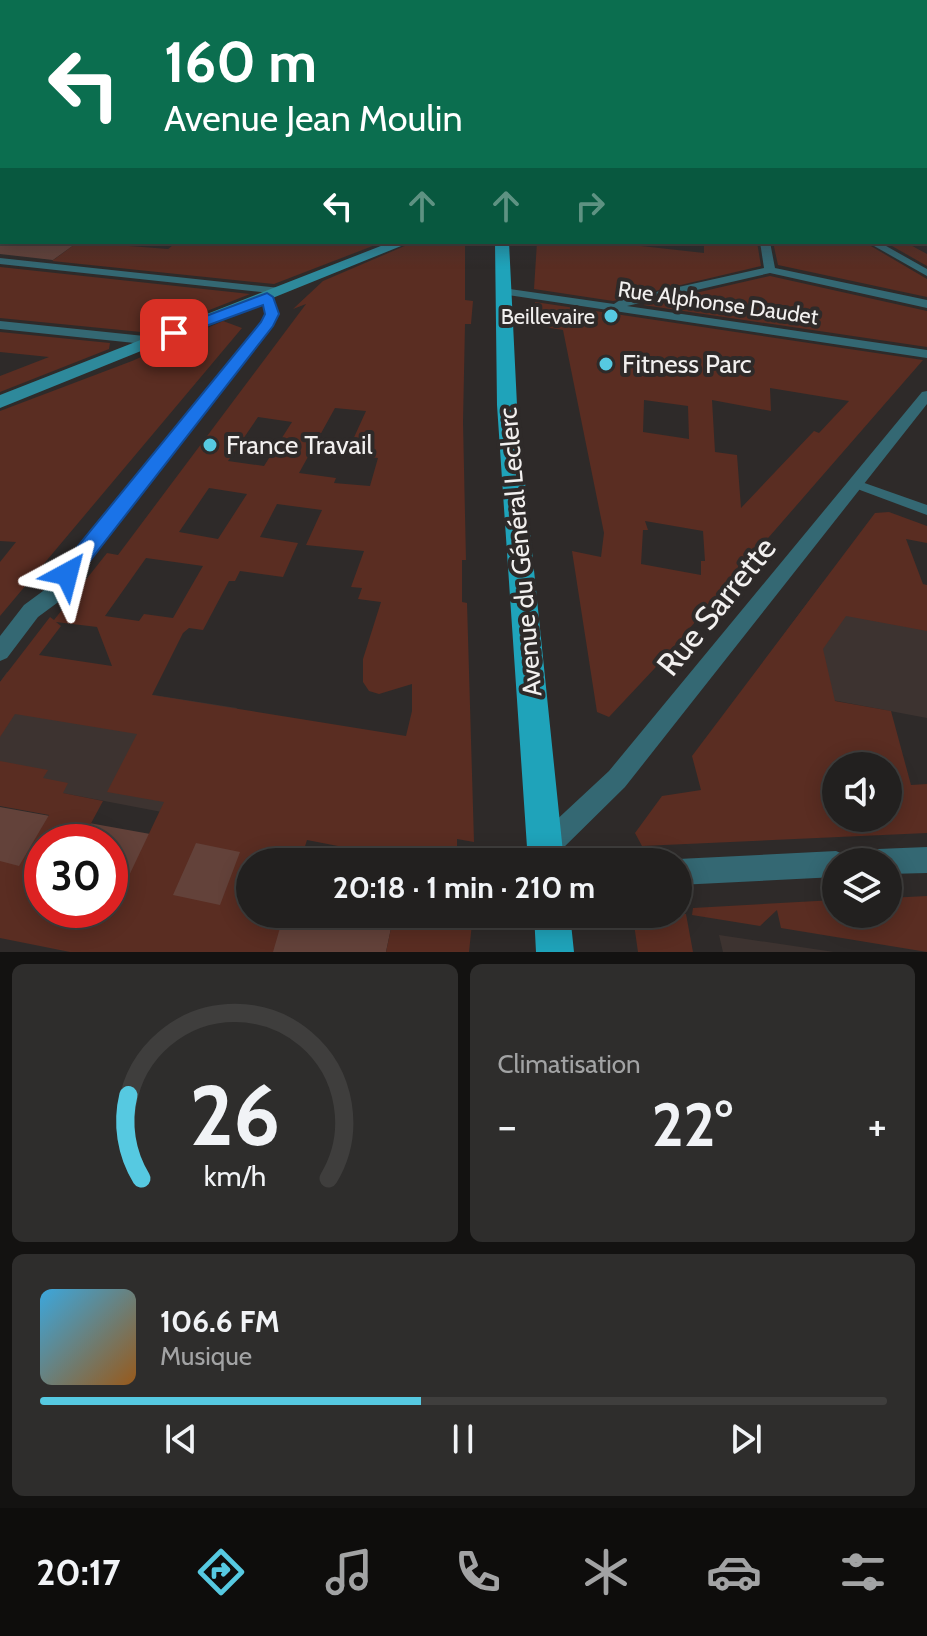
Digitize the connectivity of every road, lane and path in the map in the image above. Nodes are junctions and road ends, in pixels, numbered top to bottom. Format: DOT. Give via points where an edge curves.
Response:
graph roads {
  1 [pos="399,244"];
  2 [pos="502,244"];
  3 [pos="765,244"];
  4 [pos="876,244"];
  5 [pos="0,261"];
  6 [pos="770,270"];
  7 [pos="927,273"];
  8 [pos="502,291"];
  9 [pos="274,294"];
  10 [pos="927,304"];
  11 [pos="609,307"];
  12 [pos="0,325"];
  13 [pos="154,341"];
  14 [pos="927,354"];
  15 [pos="927,395"];
  16 [pos="0,402"];
  17 [pos="856,484"];
  18 [pos="927,510"];
  19 [pos="0,652"];
  20 [pos="545,848"];
  21 [pos="553,848"];
  22 [pos="927,860"];
  23 [pos="902,861"];
  24 [pos="822,865"];
  25 [pos="692,871"];
  26 [pos="553,928"];
  27 [pos="555,952"];
  1 -- 9 [label="main road"];
  2 -- 8 [label="main road, Avenue du Général Leclerc"];
  3 -- 6 [label="street"];
  4 -- 7 [label="street"];
  5 -- 9 [label="street"];
  6 -- 10 [label="street"];
  6 -- 11 [label="street"];
  8 -- 11 [label="street, Rue Alphonse Daudet"];
  8 -- 20 [label="main road, Avenue du Général Leclerc"];
  9 -- 13 [label="main road"];
  9 -- 19 [label="street" via="268,323 50,597 31,611"];
  11 -- 14 [label="street, Rue Alphonse Daudet"];
  12 -- 13 [label="street"];
  13 -- 16 [label="main road"];
  15 -- 17 [label="street, Rue Sarrette"];
  17 -- 18 [label="street"];
  17 -- 21 [label="street, Rue Sarrette" via="608,790"];
  22 -- 23 [label="street"];
  24 -- 25 [label="street"];
  26 -- 27 [label="main road"];
}
